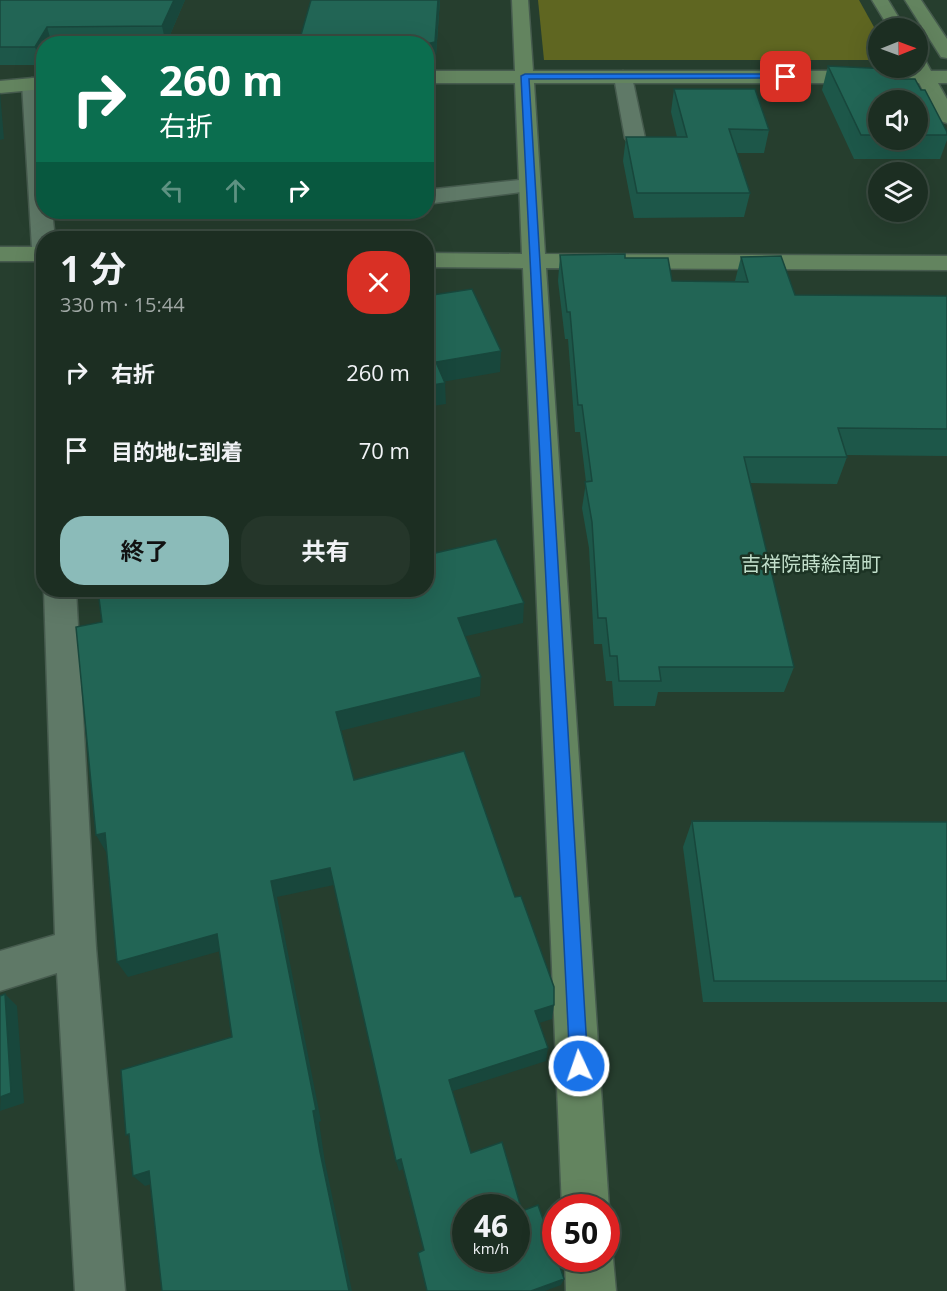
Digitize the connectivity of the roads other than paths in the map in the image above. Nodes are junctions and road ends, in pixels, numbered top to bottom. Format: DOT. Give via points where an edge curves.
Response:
graph roads {
  1 [pos="520,0"];
  2 [pos="880,0"];
  3 [pos="913,0"];
  4 [pos="891,18"];
  5 [pos="947,53"];
  6 [pos="868,71"];
  7 [pos="928,72"];
  8 [pos="525,76"];
  9 [pos="434,77"];
  10 [pos="623,77"];
  11 [pos="947,77"];
  12 [pos="926,78"];
  13 [pos="36,83"];
  14 [pos="0,87"];
  15 [pos="947,117"];
  16 [pos="635,138"];
  17 [pos="529,185"];
  18 [pos="434,196"];
  19 [pos="0,254"];
  20 [pos="36,254"];
  21 [pos="434,260"];
  22 [pos="534,261"];
  23 [pos="947,263"];
  24 [pos="60,597"];
  25 [pos="76,948"];
  26 [pos="0,971"];
  27 [pos="585,1194"];
  28 [pos="590,1272"];
  29 [pos="100,1291"];
  30 [pos="591,1291"];
  1 -- 8 [label="street"];
  2 -- 4 [label="street"];
  3 -- 5 [label="street"];
  6 -- 10 [label="street"];
  7 -- 11 [label="street"];
  8 -- 9 [label="street"];
  8 -- 10 [label="street"];
  8 -- 17 [label="street"];
  10 -- 16 [label="street"];
  12 -- 15 [label="street"];
  13 -- 14 [label="street"];
  17 -- 18 [label="street"];
  17 -- 22 [label="street"];
  19 -- 20 [label="street"];
  21 -- 22 [label="street"];
  22 -- 23 [label="street"];
  22 -- 27 [label="street"];
  24 -- 25 [label="street"];
  25 -- 26 [label="street"];
  25 -- 29 [label="street"];
  28 -- 30 [label="street"];
}
